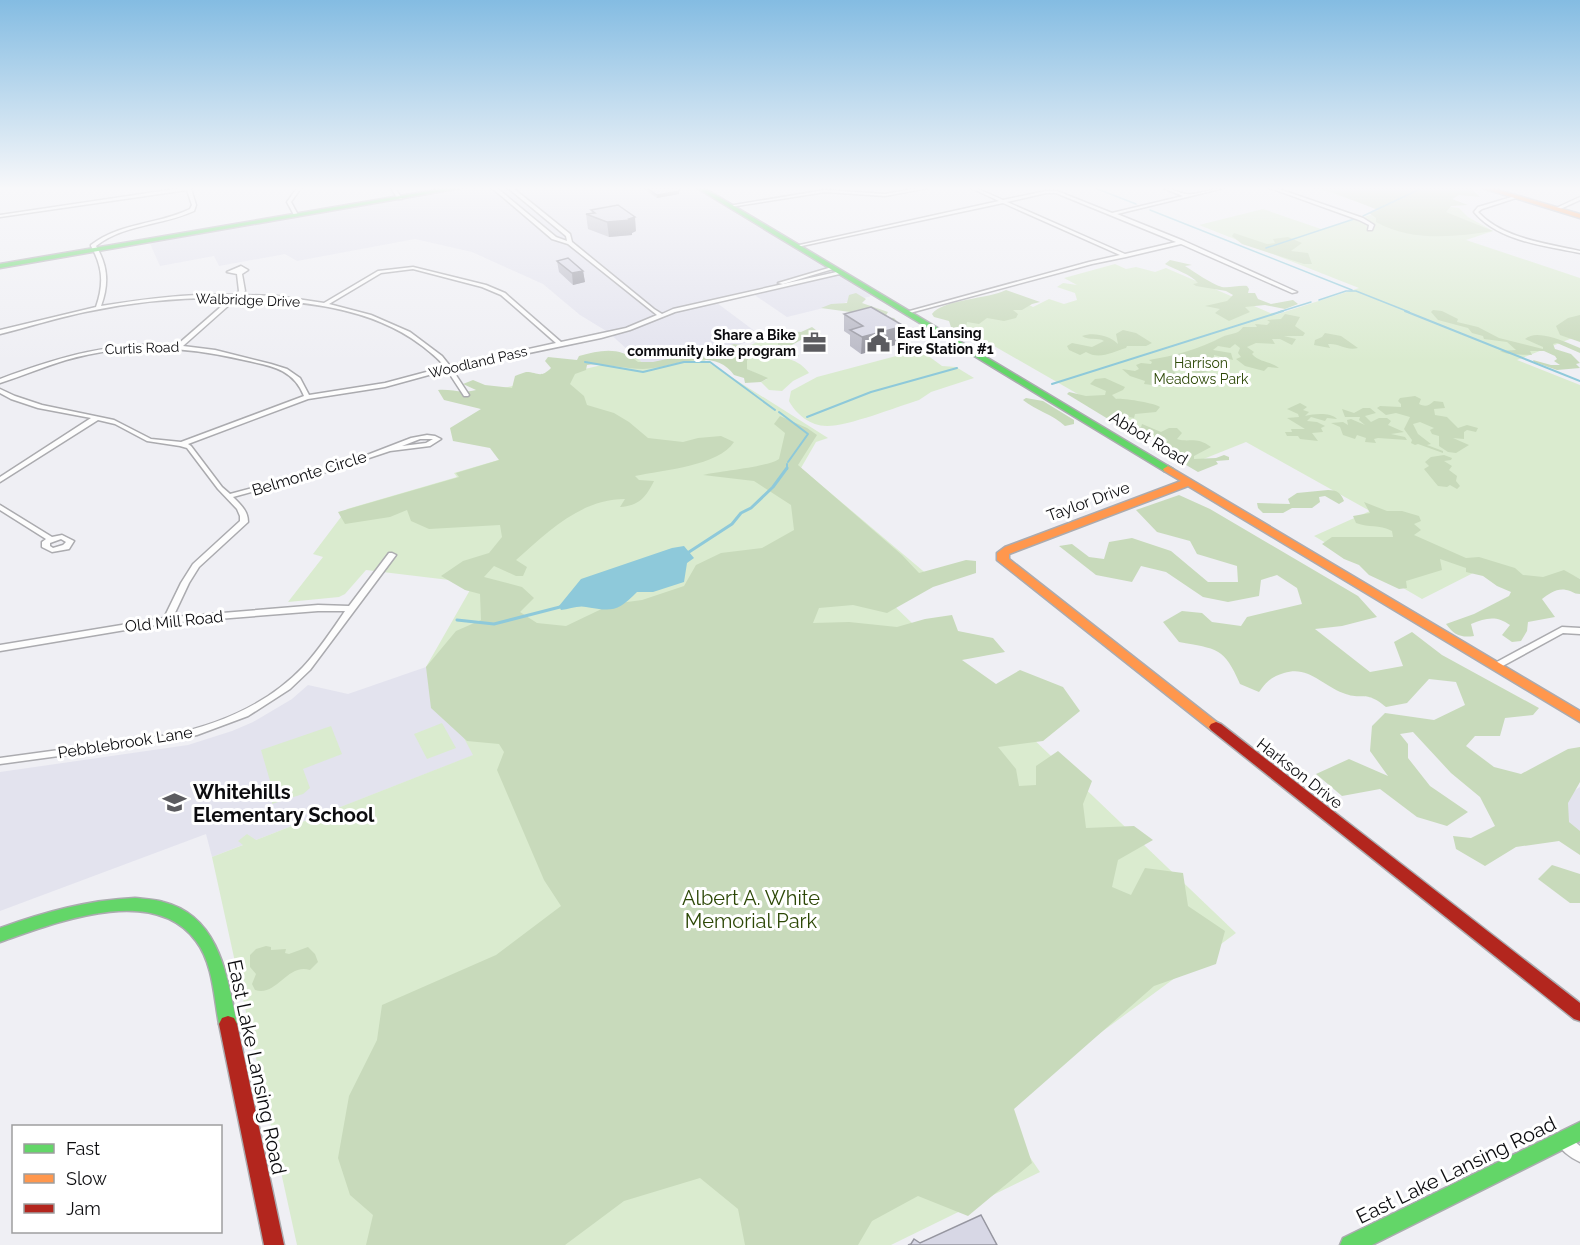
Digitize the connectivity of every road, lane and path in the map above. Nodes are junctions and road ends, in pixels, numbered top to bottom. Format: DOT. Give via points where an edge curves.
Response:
graph roads {
  1 [pos="93,246"];
  2 [pos="117,246"];
  3 [pos="574,246"];
  4 [pos="798,246"];
  5 [pos="1104,246"];
  6 [pos="1166,246"];
  7 [pos="1191,246"];
  8 [pos="1558,246"];
  9 [pos="95,250"];
  10 [pos="1580,252"];
  11 [pos="1127,256"];
  12 [pos="0,266"];
  13 [pos="838,271"];
  14 [pos="239,273"];
  15 [pos="1294,292"];
  16 [pos="236,297"];
  17 [pos="325,304"];
  18 [pos="98,308"];
  19 [pos="908,313"];
  20 [pos="660,315"];
  21 [pos="0,332"];
  22 [pos="560,344"];
  23 [pos="180,345"];
  24 [pos="446,367"];
  25 [pos="0,381"];
  26 [pos="0,391"];
  27 [pos="466,395"];
  28 [pos="307,397"];
  29 [pos="96,418"];
  30 [pos="183,444"];
  31 [pos="388,449"];
  32 [pos="0,480"];
  33 [pos="1189,482"];
  34 [pos="230,496"];
  35 [pos="0,507"];
  36 [pos="51,539"];
  37 [pos="392,555"];
  38 [pos="1002,556"];
  39 [pos="350,609"];
  40 [pos="167,620"];
  41 [pos="1580,631"];
  42 [pos="0,648"];
  43 [pos="1496,666"];
  44 [pos="1580,717"];
  45 [pos="0,761"];
  46 [pos="0,935"];
  47 [pos="1580,1013"];
  48 [pos="1580,1131"];
  49 [pos="1562,1140"];
  50 [pos="1580,1155"];
  51 [pos="274,1245"];
  52 [pos="1350,1245"];
  1 -- 9 [label="street"];
  2 -- 9 [label="main road"];
  3 -- 20 [label="street"];
  4 -- 13 [label="main road, Abbot Road"];
  5 -- 11 [label="street"];
  6 -- 11 [label="street"];
  7 -- 15 [label="street"];
  8 -- 10 [label="street"];
  9 -- 12 [label="main road"];
  9 -- 18 [label="street" via="106,278"];
  11 -- 19 [label="street"];
  13 -- 19 [label="main road, Abbot Road"];
  13 -- 20 [label="street, Woodland Pass"];
  14 -- 16 [label="street" via="242,291"];
  16 -- 17 [label="street, Walbridge Drive"];
  16 -- 18 [label="street, Walbridge Drive" via="159,299"];
  16 -- 23 [label="street"];
  17 -- 22 [label="street" via="380,272 413,268 503,294"];
  17 -- 24 [label="street, Walbridge Drive" via="367,314 399,328 442,359"];
  18 -- 21 [label="street, Walbridge Drive"];
  19 -- 33 [label="main road, Abbot Road"];
  20 -- 22 [label="street, Woodland Pass" via="615,333"];
  22 -- 24 [label="street, Woodland Pass"];
  23 -- 25 [label="street, Curtis Road" via="89,351"];
  23 -- 28 [label="street, Curtis Road" via="284,370 300,380"];
  24 -- 27 [label="street, Walbridge Drive"];
  24 -- 28 [label="street, Woodland Pass" via="385,385"];
  26 -- 29 [label="street" via="24,401"];
  28 -- 30 [label="street, Woodland Pass"];
  29 -- 30 [label="street" via="120,424 150,441"];
  29 -- 32 [label="street"];
  30 -- 34 [label="street" via="193,450"];
  31 -- 31 [label="street, Belmonte Circle" via="428,445 438,439 428,436"];
  31 -- 34 [label="street, Belmonte Circle"];
  33 -- 38 [label="main road, Taylor Drive" via="1009,549"];
  33 -- 43 [label="main road, Abbot Road"];
  34 -- 40 [label="street" via="240,508 244,522 196,566"];
  35 -- 36 [label="street"];
  37 -- 39 [label="street, Pebblebrook Lane"];
  38 -- 47 [label="main road, Harkson Drive" via="1008,566"];
  39 -- 40 [label="street, Old Mill Road"];
  39 -- 45 [label="street, Pebblebrook Lane" via="307,668 287,687 246,714 169,738"];
  40 -- 42 [label="street, Old Mill Road"];
  41 -- 43 [label="street" via="1562,630"];
  43 -- 44 [label="main road, Abbot Road"];
  46 -- 51 [label="main road, East Lake Lansing Road" via="71,910 126,903 171,912 201,933 216,965"];
  48 -- 49 [label="main road, East Lake Lansing Road"];
  49 -- 50 [label="street"];
  49 -- 52 [label="main road, East Lake Lansing Road"];
}
